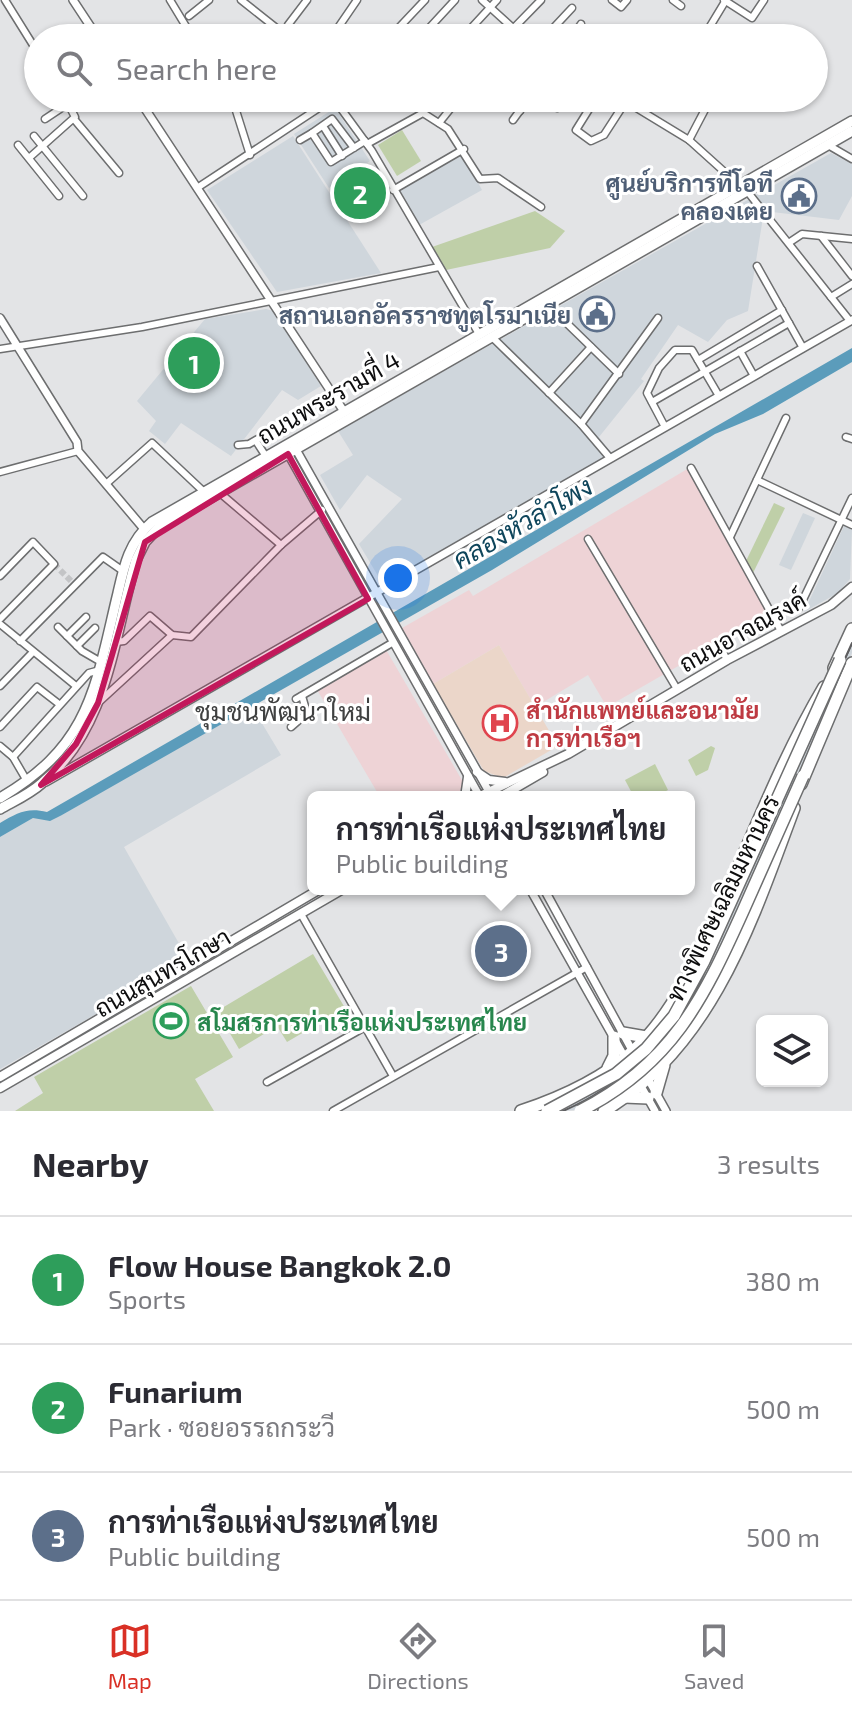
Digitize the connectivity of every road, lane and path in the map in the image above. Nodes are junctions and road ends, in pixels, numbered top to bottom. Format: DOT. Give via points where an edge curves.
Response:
graph roads {
  1 [pos="5,0"];
  2 [pos="73,0"];
  3 [pos="170,0"];
  4 [pos="209,0"];
  5 [pos="241,0"];
  6 [pos="307,0"];
  7 [pos="357,0"];
  8 [pos="425,0"];
  9 [pos="455,0"];
  10 [pos="482,0"];
  11 [pos="497,0"];
  12 [pos="541,0"];
  13 [pos="612,0"];
  14 [pos="627,0"];
  15 [pos="673,0"];
  16 [pos="725,0"];
  17 [pos="764,0"];
  18 [pos="681,6"];
  19 [pos="490,7"];
  20 [pos="572,8"];
  21 [pos="189,16"];
  22 [pos="89,24"];
  23 [pos="185,24"];
  24 [pos="271,24"];
  25 [pos="289,24"];
  26 [pos="341,24"];
  27 [pos="402,24"];
  28 [pos="434,24"];
  29 [pos="475,24"];
  30 [pos="509,24"];
  31 [pos="519,24"];
  32 [pos="557,24"];
  33 [pos="711,24"];
  34 [pos="24,31"];
  35 [pos="54,112"];
  36 [pos="74,112"];
  37 [pos="147,112"];
  38 [pos="236,112"];
  39 [pos="313,112"];
  40 [pos="344,112"];
  41 [pos="448,112"];
  42 [pos="519,112"];
  43 [pos="587,112"];
  44 [pos="616,112"];
  45 [pos="643,112"];
  46 [pos="704,112"];
  47 [pos="45,119"];
  48 [pos="74,119"];
  49 [pos="513,120"];
  50 [pos="439,123"];
  51 [pos="323,126"];
  52 [pos="850,128"];
  53 [pos="312,133"];
  54 [pos="34,136"];
  55 [pos="300,140"];
  56 [pos="689,140"];
  57 [pos="366,143"];
  58 [pos="18,145"];
  59 [pos="828,145"];
  60 [pos="42,147"];
  61 [pos="354,148"];
  62 [pos="464,149"];
  63 [pos="250,155"];
  64 [pos="342,156"];
  65 [pos="29,158"];
  66 [pos="852,159"];
  67 [pos="119,173"];
  68 [pos="197,188"];
  69 [pos="743,188"];
  70 [pos="393,190"];
  71 [pos="59,196"];
  72 [pos="83,196"];
  73 [pos="541,207"];
  74 [pos="821,236"];
  75 [pos="852,239"];
  76 [pos="790,242"];
  77 [pos="757,266"];
  78 [pos="439,267"];
  79 [pos="852,276"];
  80 [pos="852,284"];
  81 [pos="831,297"];
  82 [pos="272,301"];
  83 [pos="548,305"];
  84 [pos="782,310"];
  85 [pos="0,318"];
  86 [pos="658,318"];
  87 [pos="851,321"];
  88 [pos="789,323"];
  89 [pos="485,338"];
  90 [pos="17,346"];
  91 [pos="591,347"];
  92 [pos="803,348"];
  93 [pos="0,349"];
  94 [pos="740,351"];
  95 [pos="698,360"];
  96 [pos="705,372"];
  97 [pos="619,374"];
  98 [pos="754,376"];
  99 [pos="549,393"];
  100 [pos="719,396"];
  101 [pos="652,402"];
  102 [pos="343,410"];
  103 [pos="786,418"];
  104 [pos="581,424"];
  105 [pos="280,426"];
  106 [pos="665,427"];
  107 [pos="256,441"];
  108 [pos="238,445"];
  109 [pos="290,447"];
  110 [pos="78,451"];
  111 [pos="265,455"];
  112 [pos="610,458"];
  113 [pos="691,468"];
  114 [pos="0,472"];
  115 [pos="757,480"];
  116 [pos="106,484"];
  117 [pos="203,491"];
  118 [pos="219,493"];
  119 [pos="852,498"];
  120 [pos="322,510"];
  121 [pos="841,520"];
  122 [pos="852,525"];
  123 [pos="144,529"];
  124 [pos="337,530"];
  125 [pos="730,537"];
  126 [pos="588,539"];
  127 [pos="281,545"];
  128 [pos="123,571"];
  129 [pos="0,576"];
  130 [pos="851,592"];
  131 [pos="376,594"];
  132 [pos="368,599"];
  133 [pos="799,608"];
  134 [pos="86,617"];
  135 [pos="0,622"];
  136 [pos="58,627"];
  137 [pos="95,628"];
  138 [pos="852,629"];
  139 [pos="781,631"];
  140 [pos="172,635"];
  141 [pos="67,636"];
  142 [pos="390,639"];
  143 [pos="20,641"];
  144 [pos="116,642"];
  145 [pos="719,644"];
  146 [pos="77,646"];
  147 [pos="33,652"];
  148 [pos="727,660"];
  149 [pos="840,660"];
  150 [pos="852,663"];
  151 [pos="101,666"];
  152 [pos="0,686"];
  153 [pos="76,686"];
  154 [pos="677,689"];
  155 [pos="426,692"];
  156 [pos="98,703"];
  157 [pos="59,704"];
  158 [pos="0,727"];
  159 [pos="291,727"];
  160 [pos="0,746"];
  161 [pos="13,757"];
  162 [pos="473,775"];
  163 [pos="803,776"];
  164 [pos="27,782"];
  165 [pos="41,785"];
  166 [pos="510,789"];
  167 [pos="467,791"];
  168 [pos="481,791"];
  169 [pos="0,798"];
  170 [pos="0,809"];
  171 [pos="310,895"];
  172 [pos="333,895"];
  173 [pos="533,895"];
  174 [pos="547,895"];
  175 [pos="301,914"];
  176 [pos="587,967"];
  177 [pos="575,971"];
  178 [pos="138,997"];
  179 [pos="365,1027"];
  180 [pos="619,1035"];
  181 [pos="646,1037"];
  182 [pos="629,1054"];
  183 [pos="664,1064"];
  184 [pos="608,1068"];
  185 [pos="393,1076"];
  186 [pos="644,1081"];
  187 [pos="267,1082"];
  188 [pos="0,1083"];
  189 [pos="652,1096"];
  190 [pos="624,1097"];
  191 [pos="333,1111"];
  192 [pos="521,1111"];
  193 [pos="547,1111"];
  194 [pos="580,1111"];
  195 [pos="604,1111"];
  196 [pos="655,1111"];
  197 [pos="666,1111"];
  1 -- 34 [label="street"];
  2 -- 22 [label="street"];
  3 -- 23 [label="street"];
  4 -- 21 [label="street"];
  5 -- 24 [label="street"];
  6 -- 25 [label="street"];
  7 -- 26 [label="street"];
  8 -- 27 [label="street"];
  9 -- 28 [label="street"];
  10 -- 19 [label="street"];
  11 -- 19 [label="street"];
  12 -- 31 [label="street"];
  13 -- 14 [label="street" via="621,7"];
  15 -- 18 [label="street"];
  16 -- 17 [label="street" via="752,18"];
  16 -- 33 [label="street"];
  19 -- 29 [label="street"];
  19 -- 30 [label="street"];
  20 -- 32 [label="street"];
  35 -- 47 [label="street"];
  36 -- 48 [label="street"];
  37 -- 68 [label="street"];
  38 -- 63 [label="street"];
  39 -- 63 [label="street"];
  40 -- 57 [label="street"];
  41 -- 50 [label="street"];
  42 -- 49 [label="street"];
  43 -- 44 [label="street" via="577,128 591,141 604,135"];
  45 -- 56 [label="street"];
  46 -- 56 [label="street"];
  48 -- 60 [label="street"];
  48 -- 67 [label="street"];
  50 -- 57 [label="street" via="420,113"];
  50 -- 62 [label="street"];
  51 -- 53 [label="street"];
  51 -- 61 [label="street" via="334,120"];
  51 -- 64 [label="street"];
  52 -- 59 [label="main road, ถนนพระรามที่ 4"];
  52 -- 69 [label="main road, ถนนพระรามที่ 4"];
  53 -- 55 [label="street"];
  53 -- 64 [label="street" via="330,161"];
  54 -- 60 [label="street"];
  56 -- 69 [label="street"];
  57 -- 61 [label="street"];
  57 -- 70 [label="street"];
  58 -- 65 [label="street"];
  59 -- 66 [label="street"];
  59 -- 69 [label="main road, ถนนพระรามที่ 4"];
  60 -- 65 [label="street"];
  60 -- 72 [label="street"];
  61 -- 64 [label="street"];
  62 -- 70 [label="street"];
  62 -- 73 [label="street" via="481,180 498,178"];
  63 -- 68 [label="street"];
  65 -- 71 [label="street"];
  68 -- 82 [label="street"];
  69 -- 76 [label="street"];
  69 -- 83 [label="main road, ถนนพระรามที่ 4"];
  69 -- 89 [label="main road, ถนนพระรามที่ 4"];
  70 -- 78 [label="street"];
  74 -- 75 [label="street"];
  74 -- 76 [label="street" via="802,234"];
  74 -- 79 [label="street"];
  76 -- 81 [label="street"];
  77 -- 84 [label="street"];
  78 -- 82 [label="street"];
  78 -- 89 [label="street"];
  80 -- 81 [label="street"];
  81 -- 87 [label="street"];
  82 -- 90 [label="street"];
  82 -- 102 [label="street"];
  83 -- 89 [label="main road, ถนนพระรามที่ 4"];
  83 -- 91 [label="street"];
  84 -- 88 [label="street"];
  84 -- 95 [label="street"];
  85 -- 90 [label="street"];
  86 -- 97 [label="street"];
  87 -- 92 [label="street"];
  88 -- 92 [label="street"];
  88 -- 94 [label="street"];
  89 -- 99 [label="street"];
  89 -- 102 [label="main road, ถนนพระรามที่ 4"];
  89 -- 109 [label="main road, ถนนพระรามที่ 4"];
  90 -- 93 [label="street"];
  90 -- 110 [label="street"];
  91 -- 97 [label="street"];
  91 -- 99 [label="street"];
  92 -- 98 [label="street"];
  94 -- 96 [label="street"];
  94 -- 98 [label="street"];
  95 -- 96 [label="street"];
  95 -- 101 [label="street" via="692,350 669,355 648,389"];
  96 -- 100 [label="street"];
  96 -- 101 [label="street"];
  97 -- 104 [label="street"];
  98 -- 100 [label="street"];
  99 -- 104 [label="street"];
  100 -- 106 [label="street"];
  101 -- 106 [label="street"];
  102 -- 109 [label="main road, ถนนพระรามที่ 4"];
  103 -- 115 [label="street"];
  104 -- 112 [label="street"];
  105 -- 107 [label="street"];
  106 -- 112 [label="street"];
  107 -- 108 [label="street"];
  107 -- 111 [label="street"];
  109 -- 111 [label="main road, ถนนพระรามที่ 4"];
  109 -- 118 [label="main road, ถนนพระรามที่ 4"];
  109 -- 120 [label="street"];
  109 -- 124 [label="street"];
  110 -- 114 [label="street"];
  110 -- 116 [label="street"];
  111 -- 117 [label="main road, ถนนพระรามที่ 4"];
  112 -- 131 [label="street"];
  113 -- 125 [label="street"];
  115 -- 121 [label="street"];
  115 -- 125 [label="street"];
  116 -- 117 [label="street" via="152,443"];
  116 -- 123 [label="street"];
  117 -- 123 [label="main road, ถนนพระรามที่ 4"];
  118 -- 127 [label="street"];
  118 -- 144 [label="main road, ถนนพระรามที่ 4" via="167,522 145,542"];
  119 -- 121 [label="street"];
  120 -- 124 [label="street"];
  120 -- 127 [label="street"];
  121 -- 122 [label="street"];
  121 -- 133 [label="street"];
  123 -- 128 [label="main road, ถนนพระรามที่ 4" via="130,548"];
  124 -- 131 [label="street"];
  124 -- 132 [label="street"];
  125 -- 139 [label="street"];
  126 -- 154 [label="street"];
  127 -- 140 [label="street" via="191,637"];
  128 -- 143 [label="street" via="103,557"];
  128 -- 151 [label="main road, ถนนพระรามที่ 4"];
  129 -- 135 [label="street" via="33,542 54,564"];
  130 -- 139 [label="main road, ถนนอาจณรงค์"];
  130 -- 166 [label="main road, ถนนอาจณรงค์"];
  131 -- 132 [label="street"];
  131 -- 155 [label="street"];
  132 -- 142 [label="street"];
  132 -- 165 [label="street"];
  134 -- 141 [label="street"];
  135 -- 143 [label="street"];
  136 -- 141 [label="street"];
  137 -- 146 [label="street"];
  138 -- 149 [label="highway, ทางพิเศษเฉลิมมหานคร"];
  139 -- 148 [label="main road, ถนนอาจณรงค์"];
  140 -- 144 [label="street" via="150,616 124,641"];
  140 -- 156 [label="street"];
  141 -- 146 [label="street"];
  142 -- 155 [label="street"];
  142 -- 159 [label="street" via="299,698 307,713"];
  143 -- 147 [label="street"];
  144 -- 156 [label="main road, ถนนพระรามที่ 4"];
  145 -- 148 [label="street"];
  146 -- 151 [label="street"];
  147 -- 152 [label="street"];
  147 -- 153 [label="street"];
  148 -- 154 [label="main road, ถนนอาจณรงค์"];
  149 -- 181 [label="highway, bridge" via="795,739 676,995"];
  149 -- 193 [label="highway, ทางพิเศษเฉลิมมหานคร, bridge" via="674,1016 616,1074"];
  150 -- 163 [label="highway, ทางพิเศษเฉลิมมหานคร"];
  151 -- 153 [label="street"];
  151 -- 164 [label="main road, ถนนพระรามที่ 4" via="78,727 47,767"];
  153 -- 157 [label="street"];
  154 -- 166 [label="main road, ถนนอาจณรงค์"];
  155 -- 162 [label="street"];
  156 -- 165 [label="main road, ถนนพระรามที่ 4" via="76,744"];
  157 -- 158 [label="street" via="37,687"];
  157 -- 161 [label="street"];
  160 -- 161 [label="street"];
  161 -- 164 [label="street"];
  162 -- 166 [label="main road"];
  162 -- 167 [label="main road"];
  162 -- 168 [label="street"];
  163 -- 183 [label="highway, bridge" via="718,990"];
  163 -- 194 [label="highway, ทางพิเศษเฉลิมมหานคร, bridge" via="720,962 684,1026 640,1074"];
  164 -- 169 [label="main road, ถนนพระรามที่ 4"];
  165 -- 170 [label="main road, ถนนพระรามที่ 4"];
  171 -- 178 [label="main road, ถนนสุนทรโกษา"];
  172 -- 175 [label="main road, ถนนสุนทรโกษา"];
  173 -- 177 [label="street"];
  174 -- 176 [label="street"];
  175 -- 179 [label="street"];
  175 -- 188 [label="main road, ถนนสุนทรโกษา"];
  176 -- 177 [label="street"];
  176 -- 180 [label="street"];
  177 -- 180 [label="street"];
  177 -- 185 [label="street"];
  178 -- 188 [label="main road, ถนนสุนทรโกษา"];
  178 -- 188 [label="main road"];
  179 -- 185 [label="street"];
  179 -- 187 [label="street"];
  180 -- 181 [label="highway"];
  180 -- 182 [label="street"];
  180 -- 184 [label="highway"];
  181 -- 182 [label="highway"];
  182 -- 184 [label="highway"];
  182 -- 186 [label="street"];
  183 -- 186 [label="highway"];
  183 -- 189 [label="highway"];
  184 -- 192 [label="highway" via="569,1092"];
  185 -- 191 [label="street"];
  186 -- 189 [label="street"];
  186 -- 190 [label="highway"];
  189 -- 190 [label="highway"];
  189 -- 196 [label="street"];
  189 -- 197 [label="street"];
  190 -- 195 [label="highway"];
}
